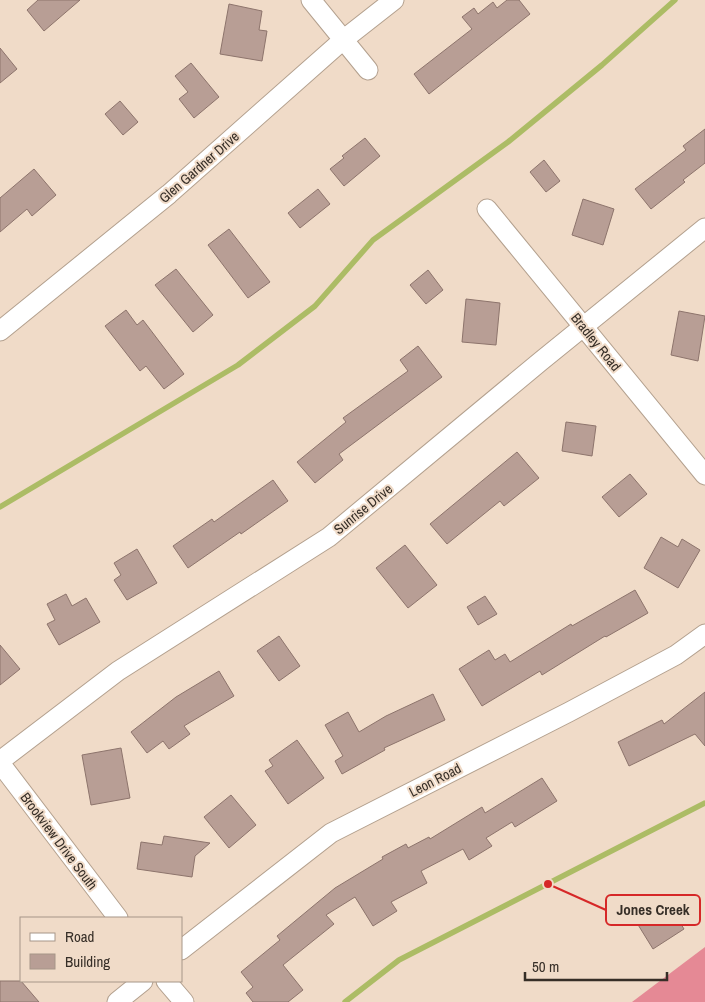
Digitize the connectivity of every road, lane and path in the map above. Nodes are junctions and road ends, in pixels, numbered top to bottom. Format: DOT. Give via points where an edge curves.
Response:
graph roads {
  1 [pos="311,0"];
  2 [pos="394,0"];
  3 [pos="343,40"];
  4 [pos="368,70"];
  5 [pos="487,209"];
  6 [pos="705,228"];
  7 [pos="584,328"];
  8 [pos="0,331"];
  9 [pos="705,476"];
  10 [pos="705,634"];
  11 [pos="0,762"];
  12 [pos="117,917"];
  13 [pos="182,949"];
  14 [pos="142,982"];
  15 [pos="167,982"];
  16 [pos="117,1002"];
  17 [pos="184,1002"];
  1 -- 3 [label="street"];
  2 -- 3 [label="street, Glen Gardner Drive"];
  3 -- 4 [label="street"];
  3 -- 8 [label="street, Glen Gardner Drive" via="169,194"];
  5 -- 7 [label="street, Bradley Road"];
  6 -- 7 [label="street, Sunrise Drive"];
  7 -- 9 [label="street, Bradley Road"];
  7 -- 11 [label="street, Sunrise Drive" via="329,537 118,671"];
  10 -- 13 [label="street, Leon Road" via="676,655 569,712 331,833"];
  11 -- 12 [label="street, Brookview Drive South"];
  14 -- 16 [label="street"];
  15 -- 17 [label="street"];
}
